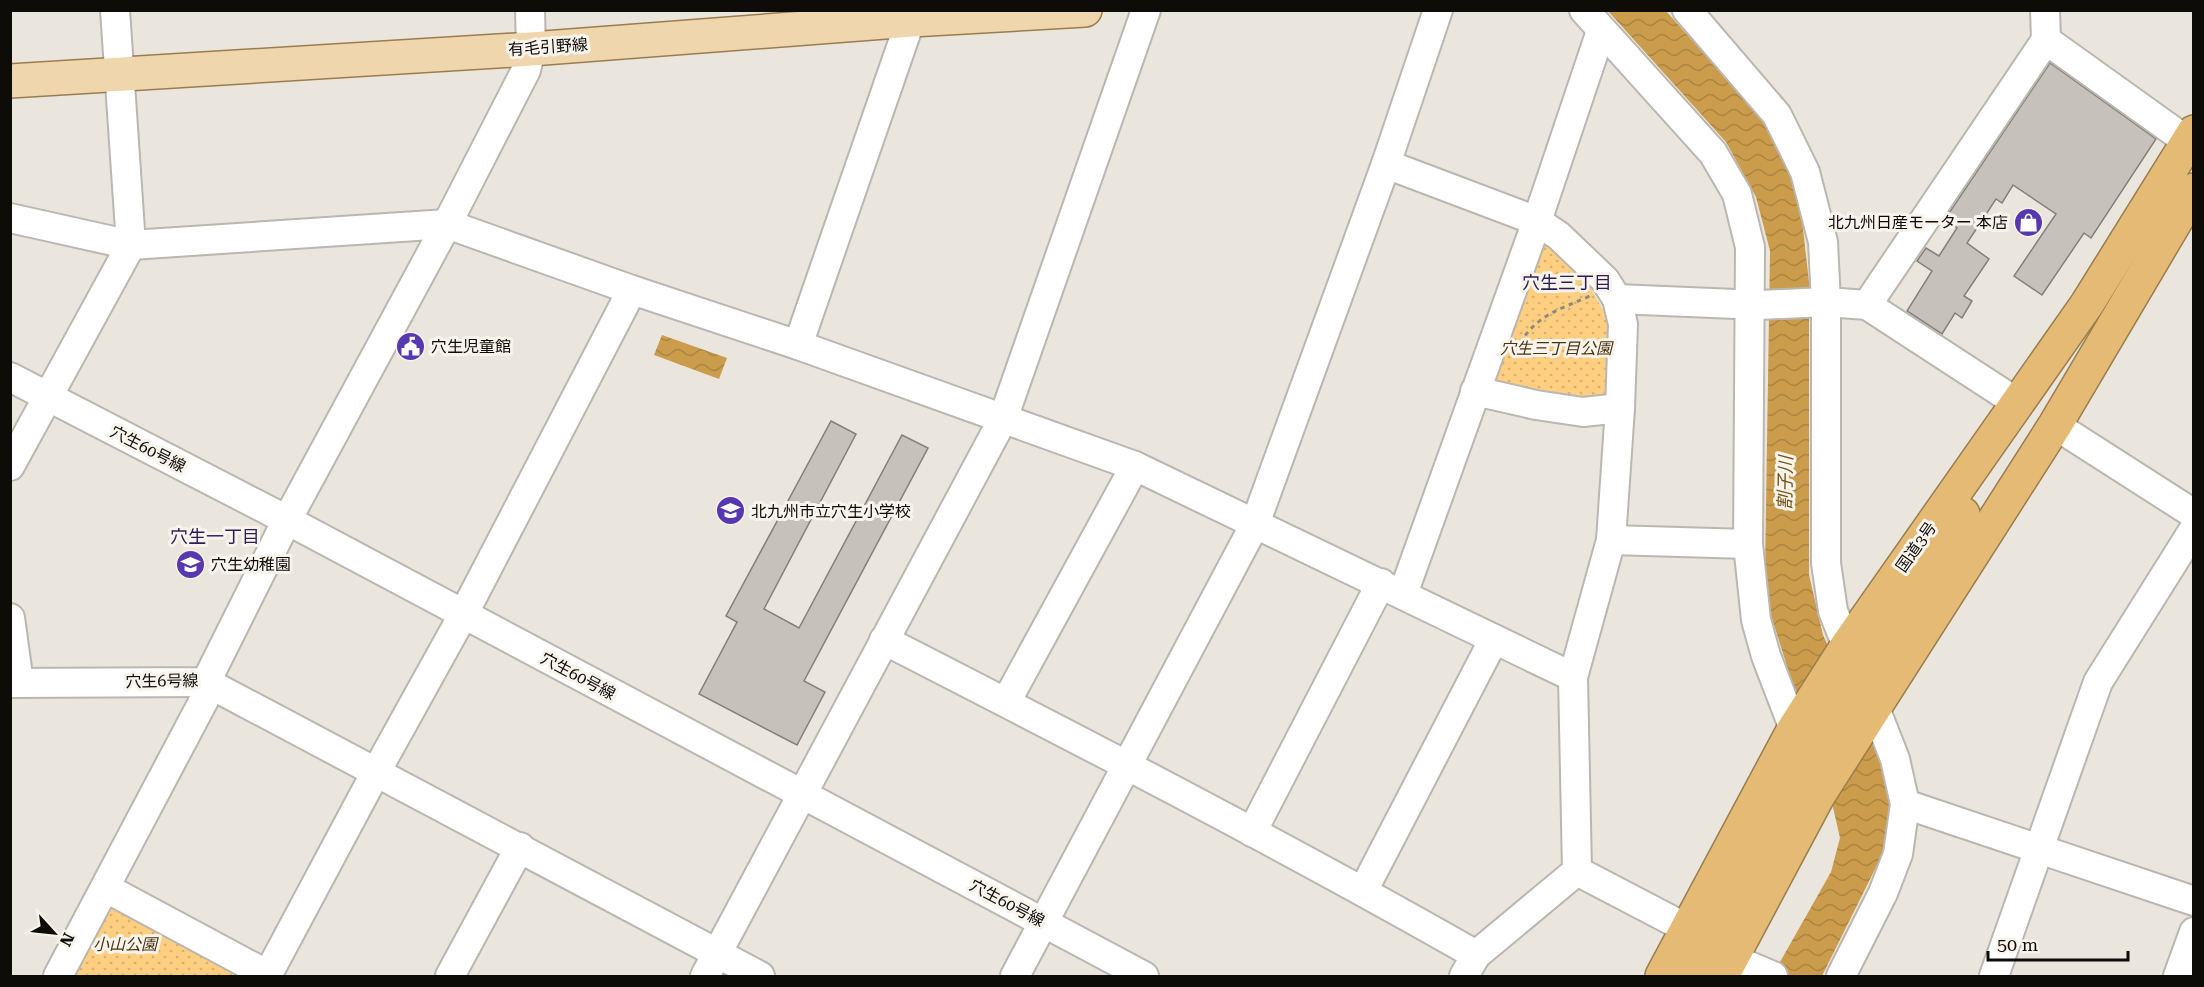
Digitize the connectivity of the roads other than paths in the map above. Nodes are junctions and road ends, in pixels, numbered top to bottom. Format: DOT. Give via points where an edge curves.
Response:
graph roads {
  1 [pos="114,10"];
  2 [pos="530,10"];
  3 [pos="1085,10"];
  4 [pos="1146,10"];
  5 [pos="1438,10"];
  6 [pos="1687,10"];
  7 [pos="2045,10"];
  8 [pos="913,15"];
  9 [pos="1593,21"];
  10 [pos="2046,40"];
  11 [pos="531,49"];
  12 [pos="119,74"];
  13 [pos="10,81"];
  14 [pos="2191,133"];
  15 [pos="1386,164"];
  16 [pos="2193,190"];
  17 [pos="10,218"];
  18 [pos="1537,221"];
  19 [pos="447,224"];
  20 [pos="131,245"];
  21 [pos="632,290"];
  22 [pos="1611,290"];
  23 [pos="1819,303"];
  24 [pos="1754,305"];
  25 [pos="1867,305"];
  26 [pos="798,345"];
  27 [pos="10,376"];
  28 [pos="1475,391"];
  29 [pos="48,397"];
  30 [pos="2016,402"];
  31 [pos="1620,408"];
  32 [pos="1003,419"];
  33 [pos="2055,425"];
  34 [pos="10,466"];
  35 [pos="1135,466"];
  36 [pos="2193,514"];
  37 [pos="287,520"];
  38 [pos="1255,524"];
  39 [pos="2193,529"];
  40 [pos="1611,540"];
  41 [pos="1748,544"];
  42 [pos="1392,588"];
  43 [pos="463,615"];
  44 [pos="10,618"];
  45 [pos="1494,639"];
  46 [pos="884,640"];
  47 [pos="1848,660"];
  48 [pos="1573,677"];
  49 [pos="206,682"];
  50 [pos="15,683"];
  51 [pos="1006,702"];
  52 [pos="1871,715"];
  53 [pos="1797,724"];
  54 [pos="1127,765"];
  55 [pos="376,772"];
  56 [pos="802,794"];
  57 [pos="1796,796"];
  58 [pos="1905,804"];
  59 [pos="1252,832"];
  60 [pos="520,847"];
  61 [pos="2037,849"];
  62 [pos="1577,871"];
  63 [pos="106,888"];
  64 [pos="1363,891"];
  65 [pos="2193,901"];
  66 [pos="1043,922"];
  67 [pos="1688,929"];
  68 [pos="2193,932"];
  69 [pos="711,965"];
  70 [pos="1470,965"];
  71 [pos="1726,967"];
  72 [pos="1769,975"];
  73 [pos="58,976"];
  74 [pos="267,976"];
  75 [pos="450,976"];
  76 [pos="760,976"];
  77 [pos="1015,976"];
  78 [pos="1144,976"];
  79 [pos="1662,976"];
  80 [pos="1689,976"];
  81 [pos="1841,976"];
  82 [pos="1994,976"];
  83 [pos="2178,976"];
  1 -- 12 [label="street"];
  2 -- 11 [label="street, 穴生6号線"];
  3 -- 8 [label="main road, 有毛引野線"];
  4 -- 32 [label="street"];
  5 -- 15 [label="street"];
  6 -- 23 [label="street" via="1777,115 1805,172 1823,242"];
  7 -- 10 [label="street"];
  8 -- 11 [label="main road, 有毛引野線"];
  8 -- 26 [label="street"];
  9 -- 18 [label="street"];
  9 -- 24 [label="street" via="1713,153 1737,194 1750,247"];
  10 -- 14 [label="street"];
  10 -- 25 [label="street"];
  11 -- 12 [label="main road, 有毛引野線"];
  11 -- 19 [label="street, 穴生6号線" via="526,70"];
  12 -- 13 [label="main road, 有毛引野線"];
  12 -- 20 [label="street"];
  14 -- 30 [label="highway, 国道3号" via="2086,304"];
  15 -- 18 [label="street"];
  15 -- 38 [label="street"];
  16 -- 33 [label="highway"];
  17 -- 20 [label="street"];
  18 -- 22 [label="street" via="1559,237"];
  18 -- 28 [label="street"];
  19 -- 20 [label="street"];
  19 -- 21 [label="street"];
  19 -- 37 [label="street, 穴生6号線"];
  20 -- 29 [label="street"];
  21 -- 26 [label="street"];
  21 -- 43 [label="street"];
  22 -- 24 [label="street"];
  22 -- 31 [label="street" via="1623,324"];
  23 -- 24 [label="street"];
  23 -- 25 [label="street"];
  23 -- 47 [label="street" via="1826,563 1833,611"];
  24 -- 41 [label="street"];
  25 -- 30 [label="street"];
  26 -- 32 [label="street"];
  27 -- 29 [label="street, 穴生60号線"];
  28 -- 31 [label="street" via="1583,412"];
  28 -- 42 [label="street"];
  29 -- 34 [label="street"];
  29 -- 37 [label="street, 穴生60号線"];
  30 -- 47 [label="highway, 国道3号"];
  31 -- 40 [label="street"];
  32 -- 35 [label="street"];
  32 -- 46 [label="street"];
  33 -- 36 [label="street"];
  33 -- 52 [label="highway"];
  35 -- 38 [label="street"];
  35 -- 51 [label="street"];
  37 -- 43 [label="street, 穴生60号線"];
  37 -- 49 [label="street, 穴生6号線"];
  38 -- 42 [label="street"];
  38 -- 54 [label="street"];
  39 -- 61 [label="street" via="2098,682"];
  40 -- 41 [label="street"];
  40 -- 48 [label="street"];
  41 -- 53 [label="street" via="1756,620 1766,656"];
  42 -- 45 [label="street"];
  42 -- 59 [label="street"];
  43 -- 55 [label="street"];
  43 -- 56 [label="street, 穴生60号線"];
  44 -- 50 [label="street"];
  45 -- 48 [label="street"];
  45 -- 64 [label="street"];
  46 -- 51 [label="street"];
  46 -- 56 [label="street"];
  47 -- 53 [label="highway, 国道3号"];
  47 -- 57 [label="highway"];
  48 -- 62 [label="street"];
  49 -- 50 [label="street, 穴生6号線"];
  49 -- 55 [label="street"];
  49 -- 63 [label="street" via="204,700"];
  51 -- 54 [label="street"];
  52 -- 57 [label="highway"];
  52 -- 58 [label="street" via="1895,759"];
  53 -- 67 [label="highway, 国道3号"];
  54 -- 59 [label="street"];
  54 -- 66 [label="street"];
  55 -- 60 [label="street"];
  55 -- 74 [label="street"];
  56 -- 66 [label="street, 穴生60号線"];
  56 -- 69 [label="street"];
  57 -- 71 [label="highway"];
  57 -- 80 [label="highway"];
  58 -- 61 [label="street"];
  58 -- 81 [label="street" via="1898,854"];
  59 -- 64 [label="street"];
  60 -- 69 [label="street"];
  60 -- 75 [label="street"];
  61 -- 65 [label="street"];
  61 -- 82 [label="street"];
  62 -- 67 [label="street"];
  62 -- 70 [label="street"];
  63 -- 73 [label="street"];
  63 -- 74 [label="street"];
  64 -- 70 [label="street"];
  66 -- 77 [label="street"];
  66 -- 78 [label="street, 穴生60号線"];
  67 -- 79 [label="highway, 国道3号"];
  68 -- 83 [label="street"];
  69 -- 76 [label="street"];
  71 -- 72 [label="street"];
}
